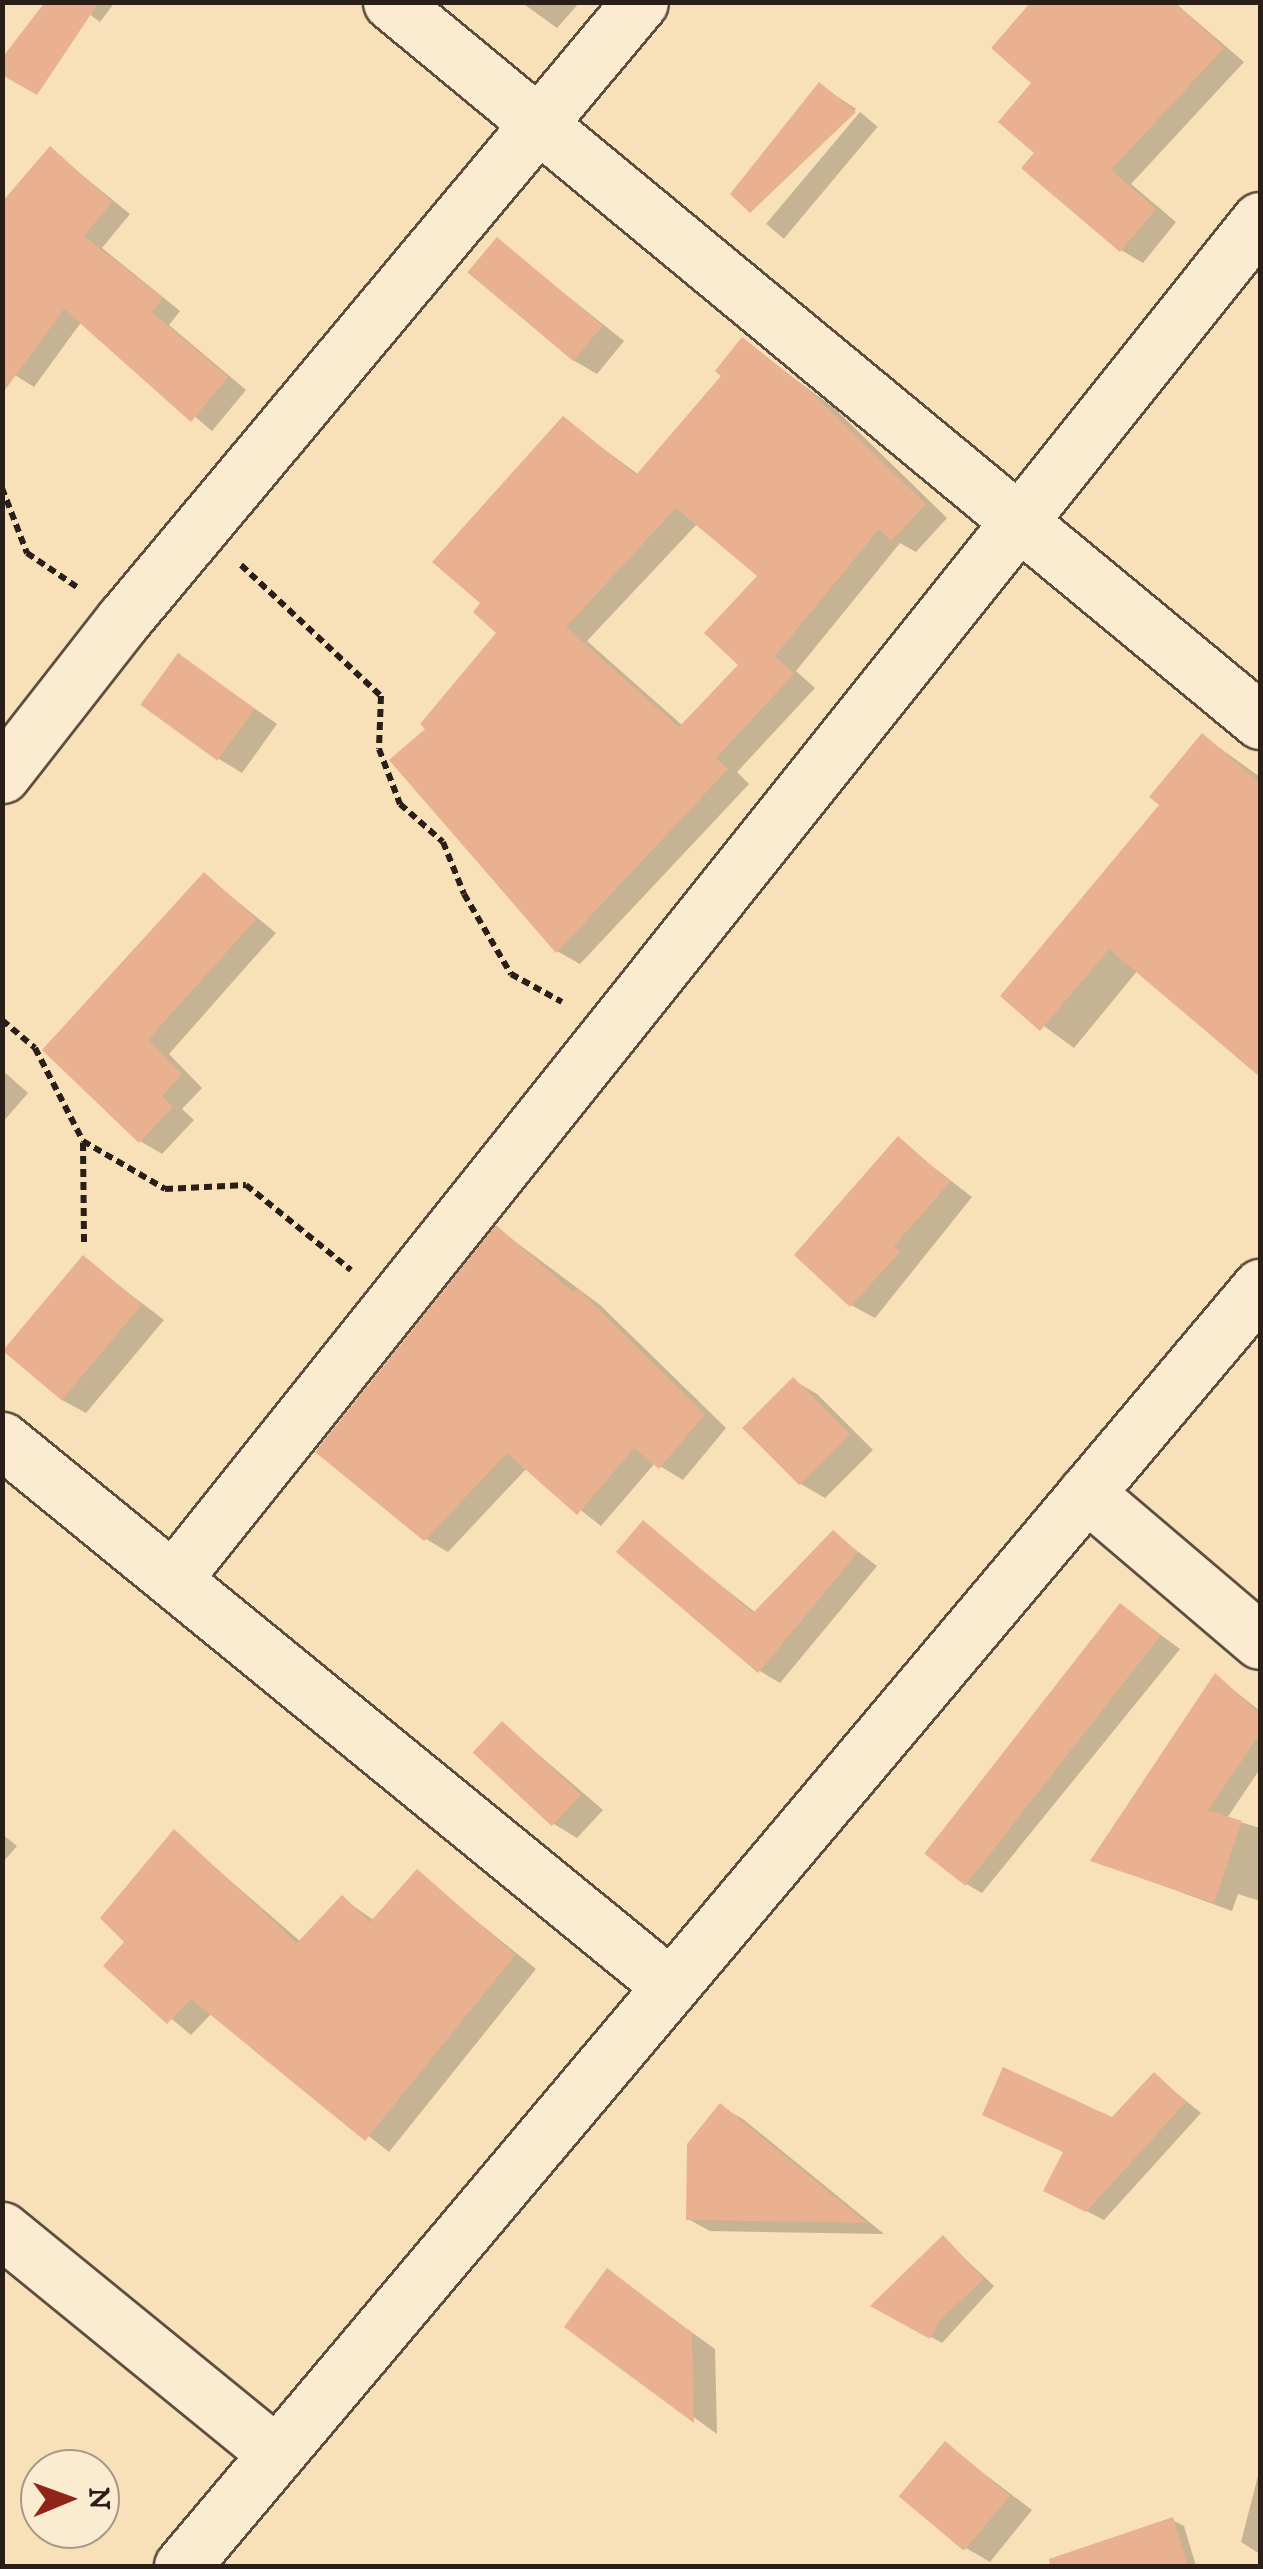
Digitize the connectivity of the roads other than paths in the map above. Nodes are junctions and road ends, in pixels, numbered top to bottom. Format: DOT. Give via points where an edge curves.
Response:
graph roads {
  1 [pos="392,2"];
  2 [pos="640,2"];
  3 [pos="535,127"];
  4 [pos="1260,220"];
  5 [pos="1014,523"];
  6 [pos="1260,721"];
  7 [pos="2,775"];
  8 [pos="1260,1288"];
  9 [pos="2,1440"];
  10 [pos="1086,1493"];
  11 [pos="173,1579"];
  12 [pos="1260,1641"];
  13 [pos="670,1985"];
  14 [pos="2,2230"];
  15 [pos="274,2452"];
  16 [pos="182,2566"];
  1 -- 3 [label="street"];
  2 -- 3 [label="street"];
  3 -- 5 [label="street"];
  3 -- 7 [label="street"];
  4 -- 5 [label="street"];
  5 -- 6 [label="street"];
  5 -- 11 [label="street"];
  8 -- 10 [label="street"];
  9 -- 11 [label="street"];
  10 -- 12 [label="street"];
  10 -- 13 [label="street"];
  11 -- 13 [label="street"];
  13 -- 15 [label="street"];
  14 -- 15 [label="street"];
  15 -- 16 [label="street"];
}
